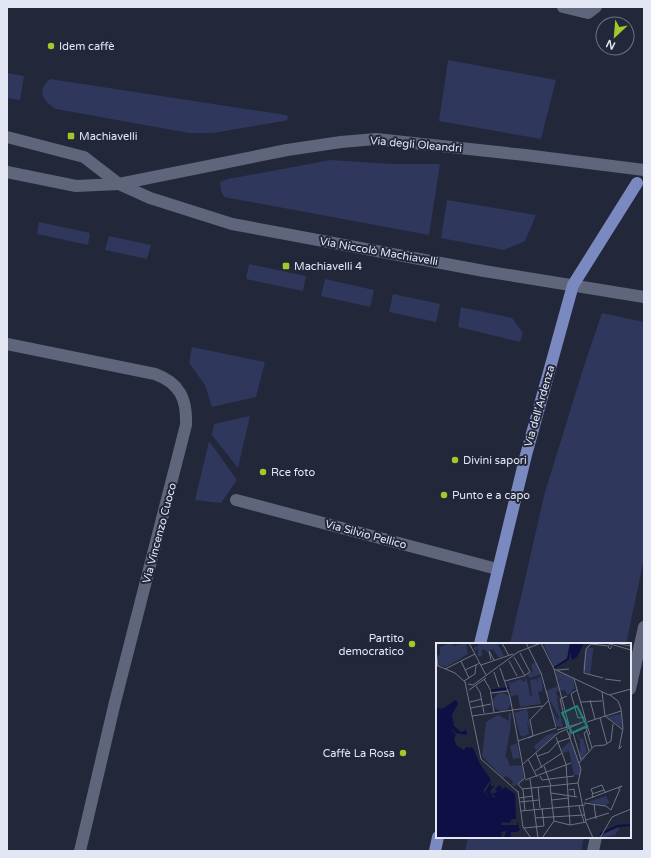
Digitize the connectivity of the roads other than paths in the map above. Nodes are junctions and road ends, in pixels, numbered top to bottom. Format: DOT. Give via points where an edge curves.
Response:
graph roads {
  1 [pos="563,7"];
  2 [pos="596,7"];
  3 [pos="7,137"];
  4 [pos="644,170"];
  5 [pos="7,172"];
  6 [pos="119,184"];
  7 [pos="637,184"];
  8 [pos="573,285"];
  9 [pos="644,297"];
  10 [pos="7,344"];
  11 [pos="236,500"];
  12 [pos="497,569"];
  13 [pos="644,627"];
  14 [pos="480,643"];
  15 [pos="631,685"];
  16 [pos="438,838"];
  17 [pos="596,838"];
  18 [pos="80,851"];
  19 [pos="435,851"];
  20 [pos="593,851"];
  1 -- 2 [label="street" via="588,13"];
  3 -- 6 [label="street, Via Niccolò Machiavelli" via="84,157"];
  4 -- 6 [label="street, Via degli Oleandri" via="376,139 287,150"];
  5 -- 6 [label="street, Via Niccolò Machiavelli" via="76,186"];
  6 -- 8 [label="street, Via Niccolò Machiavelli" via="170,205 232,224"];
  7 -- 8 [label="main road, Via dell'Ardenza"];
  8 -- 9 [label="street, Via Niccolò Machiavelli"];
  8 -- 12 [label="main road, Via dell'Ardenza"];
  10 -- 18 [label="street, Via Vincenzo Cuoco" via="167,378 179,390 186,406 186,425 115,702"];
  11 -- 12 [label="street, Via Silvio Pellico"];
  12 -- 14 [label="main road, Via dell'Ardenza"];
  13 -- 15 [label="street"];
  16 -- 19 [label="main road"];
  17 -- 20 [label="street"];
}
